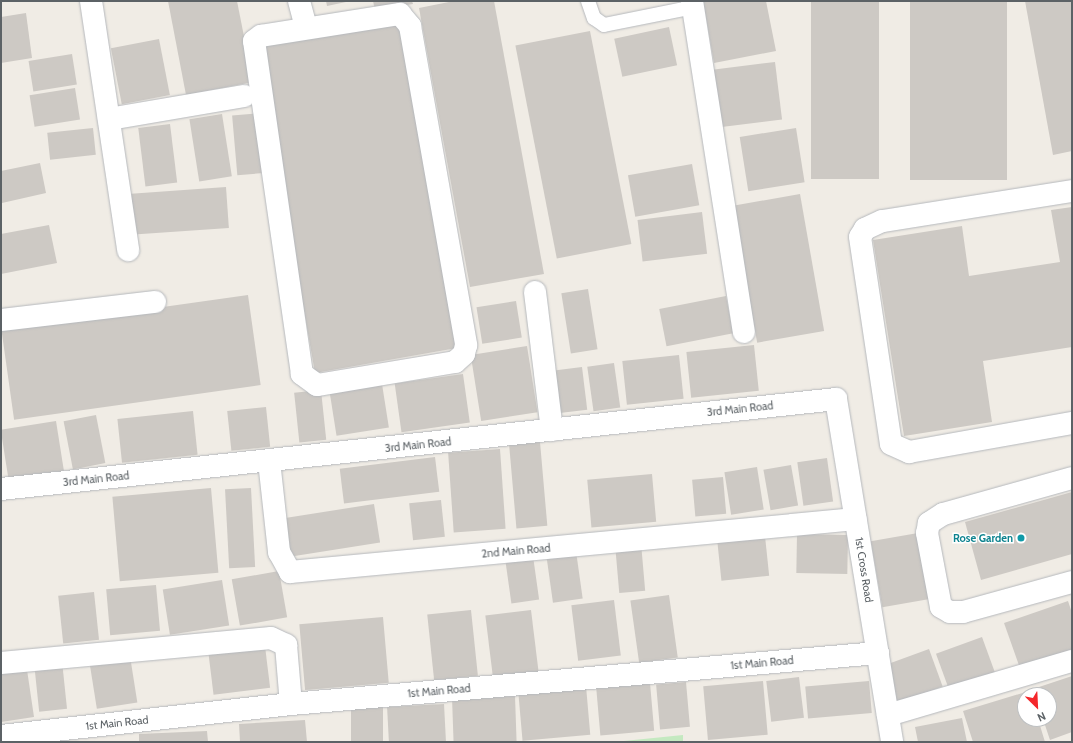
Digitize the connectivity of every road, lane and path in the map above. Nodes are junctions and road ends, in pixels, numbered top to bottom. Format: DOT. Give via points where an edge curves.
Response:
graph roads {
  1 [pos="91,1"];
  2 [pos="299,1"];
  3 [pos="588,1"];
  4 [pos="693,4"];
  5 [pos="306,28"];
  6 [pos="244,96"];
  7 [pos="109,119"];
  8 [pos="1072,191"];
  9 [pos="128,250"];
  10 [pos="535,292"];
  11 [pos="156,302"];
  12 [pos="1,320"];
  13 [pos="744,332"];
  14 [pos="836,399"];
  15 [pos="1072,423"];
  16 [pos="552,430"];
  17 [pos="269,461"];
  18 [pos="1072,478"];
  19 [pos="1,489"];
  20 [pos="856,519"];
  21 [pos="1072,582"];
  22 [pos="878,653"];
  23 [pos="1072,661"];
  24 [pos="1,663"];
  25 [pos="291,704"];
  26 [pos="888,715"];
  27 [pos="1,736"];
  28 [pos="892,742"];
  1 -- 7 [label="street"];
  2 -- 5 [label="street"];
  3 -- 4 [label="lane" via="594,18 604,25"];
  4 -- 13 [label="street"];
  5 -- 5 [label="street" via="400,14 409,20 466,345 464,354 455,362 317,385 302,374 253,46 258,37"];
  6 -- 7 [label="street"];
  7 -- 9 [label="street"];
  8 -- 15 [label="street" via="882,221 865,229 860,237 891,444 909,452"];
  10 -- 16 [label="street"];
  11 -- 12 [label="street"];
  14 -- 16 [label="street, 3rd Main Road"];
  14 -- 20 [label="street, 1st Cross Road"];
  16 -- 17 [label="street, 3rd Main Road"];
  17 -- 19 [label="street, 3rd Main Road"];
  17 -- 20 [label="street, 2nd Main Road" via="279,552 290,572"];
  18 -- 21 [label="street" via="943,514 929,523 927,533 941,607 950,612 963,612"];
  20 -- 22 [label="street, 1st Cross Road"];
  22 -- 25 [label="street, 1st Main Road"];
  22 -- 26 [label="street, 1st Cross Road"];
  23 -- 26 [label="street"];
  24 -- 25 [label="street" via="271,638 286,645"];
  25 -- 27 [label="street, 1st Main Road"];
  26 -- 28 [label="street, 1st Cross Road"];
}
